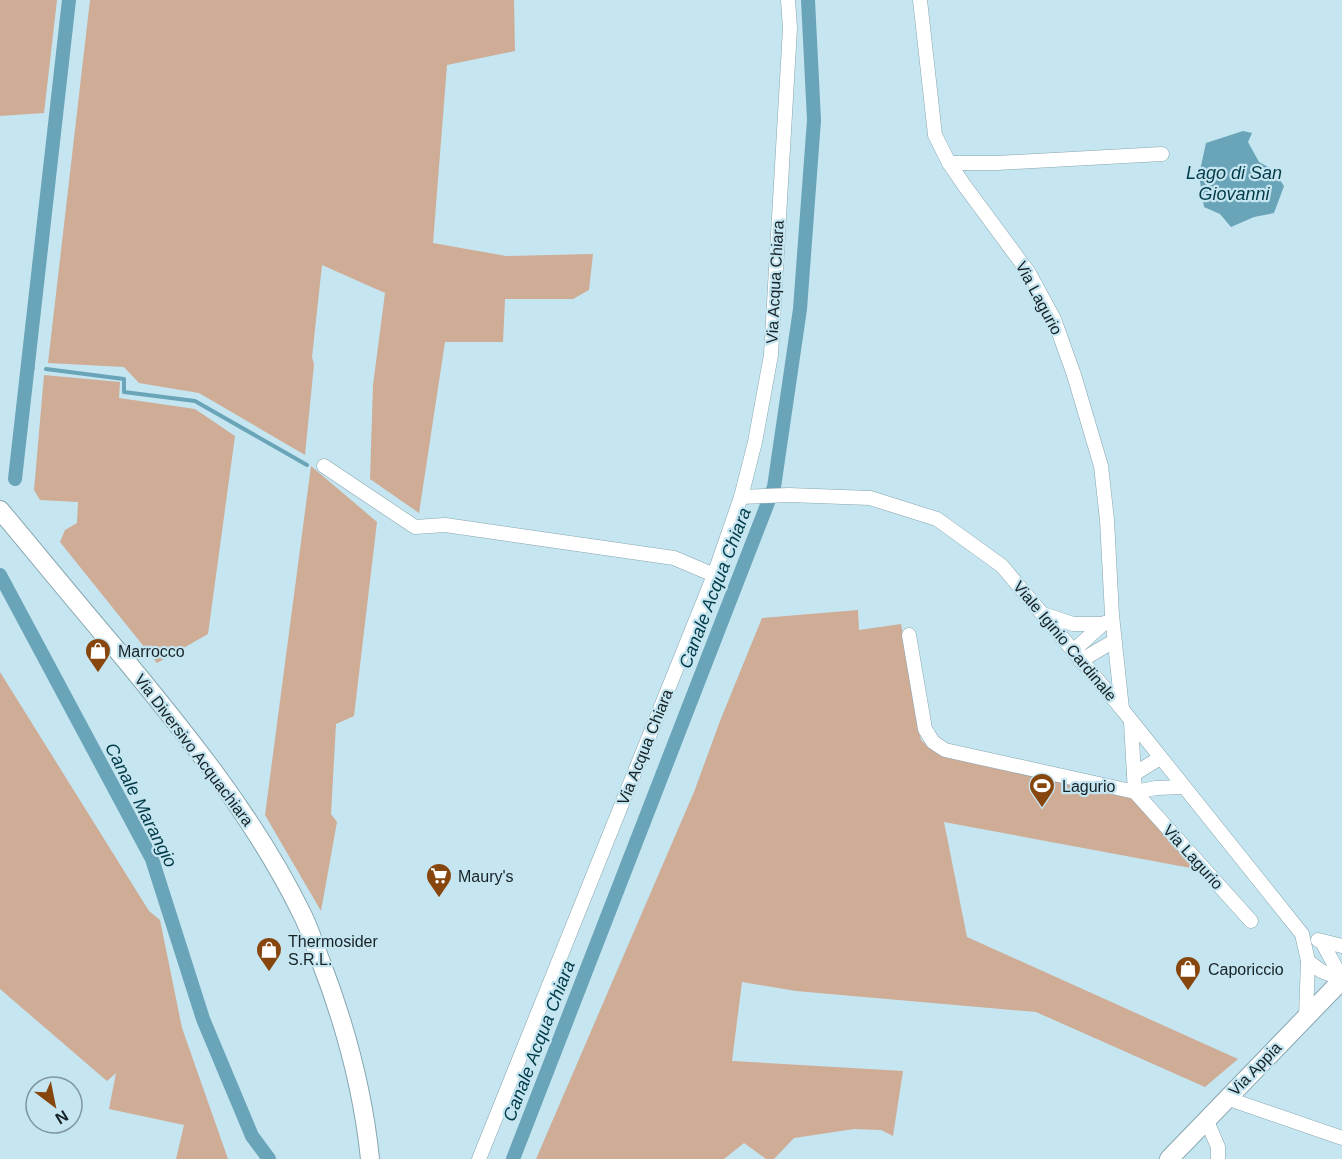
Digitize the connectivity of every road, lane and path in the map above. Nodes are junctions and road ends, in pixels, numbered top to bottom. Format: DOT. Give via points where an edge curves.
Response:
graph roads {
  1 [pos="788,0"];
  2 [pos="920,0"];
  3 [pos="1162,153"];
  4 [pos="949,163"];
  5 [pos="324,466"];
  6 [pos="741,497"];
  7 [pos="0,510"];
  8 [pos="714,575"];
  9 [pos="1043,614"];
  10 [pos="1107,619"];
  11 [pos="909,635"];
  12 [pos="1114,641"];
  13 [pos="1077,656"];
  14 [pos="1122,710"];
  15 [pos="1131,722"];
  16 [pos="1164,763"];
  17 [pos="1134,774"];
  18 [pos="1184,787"];
  19 [pos="1156,788"];
  20 [pos="1135,792"];
  21 [pos="1251,921"];
  22 [pos="1302,934"];
  23 [pos="1322,942"];
  24 [pos="1342,946"];
  25 [pos="1308,961"];
  26 [pos="1342,979"];
  27 [pos="1306,1017"];
  28 [pos="1226,1098"];
  29 [pos="1206,1119"];
  30 [pos="1342,1138"];
  31 [pos="370,1159"];
  32 [pos="479,1159"];
  33 [pos="1169,1159"];
  34 [pos="1218,1159"];
  1 -- 6 [label="street, Via Acqua Chiara" via="790,28 771,355"];
  2 -- 4 [label="street, Via Lagurio" via="935,135"];
  3 -- 4 [label="street"];
  4 -- 10 [label="street, Via Lagurio" via="1029,273 1054,319 1074,375 1101,466 1107,520"];
  5 -- 8 [label="street" via="415,527 445,525 674,558"];
  6 -- 8 [label="street, Via Acqua Chiara"];
  6 -- 9 [label="street, Viale Iginio Cardinale" via="870,498 937,519 1002,566"];
  7 -- 31 [label="main road, Via Diversivo Acquachiara" via="158,699 280,873 304,917 341,1014 365,1115"];
  8 -- 32 [label="street, Via Acqua Chiara"];
  9 -- 10 [label="street" via="1073,624"];
  9 -- 13 [label="street, Viale Iginio Cardinale"];
  10 -- 12 [label="street, Via Lagurio"];
  10 -- 13 [label="street"];
  11 -- 20 [label="street" via="925,729 933,742 945,750"];
  12 -- 13 [label="street"];
  12 -- 14 [label="street, Via Lagurio"];
  13 -- 14 [label="street, Viale Iginio Cardinale"];
  14 -- 15 [label="street, Viale Iginio Cardinale"];
  15 -- 16 [label="street, Viale Iginio Cardinale"];
  15 -- 17 [label="street"];
  16 -- 17 [label="street"];
  16 -- 18 [label="street, Viale Iginio Cardinale"];
  16 -- 19 [label="street"];
  17 -- 20 [label="street"];
  18 -- 19 [label="street"];
  18 -- 22 [label="street, Viale Iginio Cardinale"];
  19 -- 20 [label="street"];
  20 -- 21 [label="street, Via Lagurio"];
  22 -- 23 [label="street"];
  22 -- 25 [label="street"];
  23 -- 24 [label="street"];
  23 -- 26 [label="street"];
  25 -- 26 [label="street"];
  25 -- 27 [label="street"];
  26 -- 27 [label="main road, Via Appia"];
  27 -- 28 [label="main road, Via Appia"];
  28 -- 29 [label="main road, Via Appia"];
  28 -- 30 [label="street"];
  29 -- 33 [label="main road, Via Appia"];
  29 -- 34 [label="street" via="1218,1147"];
}
